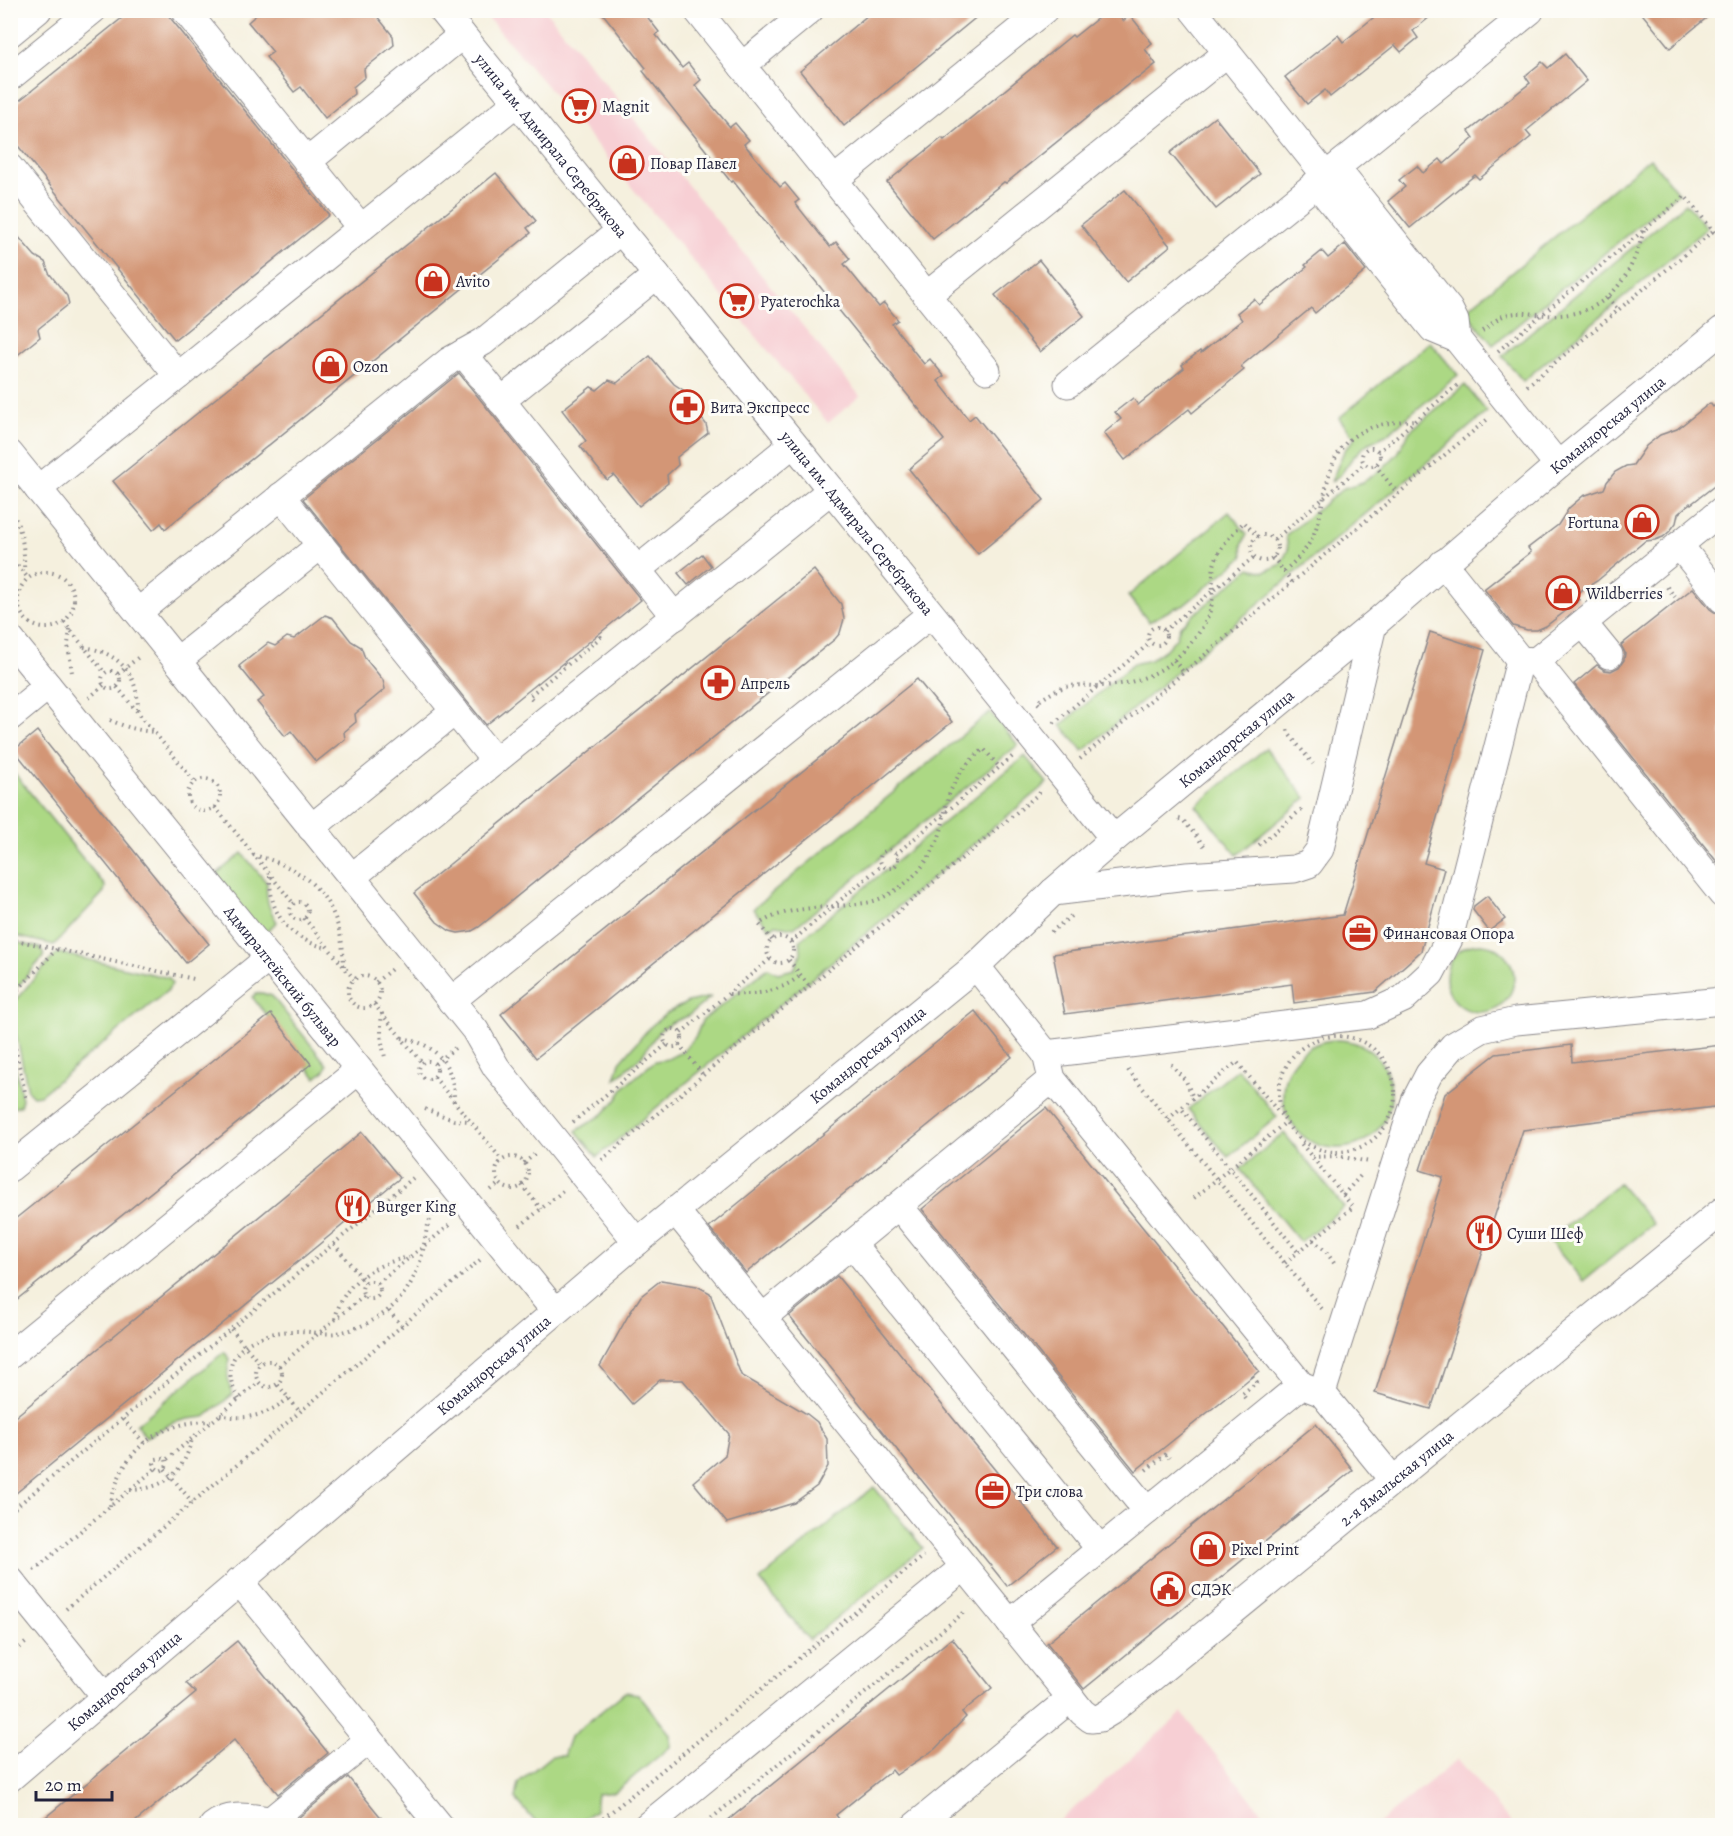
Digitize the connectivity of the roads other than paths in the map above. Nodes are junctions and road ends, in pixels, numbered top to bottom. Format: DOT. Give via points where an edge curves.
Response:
graph roads {
  1 [pos="38,10"];
  2 [pos="93,10"];
  3 [pos="442,10"];
  4 [pos="697,10"];
  5 [pos="810,10"];
  6 [pos="1044,10"];
  7 [pos="1193,10"];
  8 [pos="1530,11"];
  9 [pos="191,13"];
  10 [pos="10,33"];
  11 [pos="462,35"];
  12 [pos="1227,53"];
  13 [pos="742,66"];
  14 [pos="10,78"];
  15 [pos="516,103"];
  16 [pos="308,162"];
  17 [pos="10,168"];
  18 [pos="1326,176"];
  19 [pos="834,180"];
  20 [pos="361,228"];
  21 [pos="621,231"];
  22 [pos="657,275"];
  23 [pos="927,295"];
  24 [pos="1722,330"];
  25 [pos="462,353"];
  26 [pos="987,370"];
  27 [pos="178,376"];
  28 [pos="1068,384"];
  29 [pos="501,401"];
  30 [pos="793,444"];
  31 [pos="10,454"];
  32 [pos="1558,465"];
  33 [pos="38,489"];
  34 [pos="831,490"];
  35 [pos="281,496"];
  36 [pos="1722,510"];
  37 [pos="321,545"];
  38 [pos="1679,545"];
  39 [pos="1443,563"];
  40 [pos="638,570"];
  41 [pos="1722,598"];
  42 [pos="138,612"];
  43 [pos="931,614"];
  44 [pos="675,617"];
  45 [pos="1583,623"];
  46 [pos="1373,625"];
  47 [pos="10,639"];
  48 [pos="1609,655"];
  49 [pos="1528,660"];
  50 [pos="177,661"];
  51 [pos="48,686"];
  52 [pos="455,711"];
  53 [pos="10,717"];
  54 [pos="495,761"];
  55 [pos="311,828"];
  56 [pos="1114,839"];
  57 [pos="352,877"];
  58 [pos="1053,891"];
  59 [pos="1722,894"];
  60 [pos="269,958"];
  61 [pos="976,966"];
  62 [pos="451,1001"];
  63 [pos="1722,1001"];
  64 [pos="1049,1066"];
  65 [pos="359,1070"];
  66 [pos="11,1168"];
  67 [pos="899,1206"];
  68 [pos="675,1210"];
  69 [pos="1722,1211"];
  70 [pos="637,1242"];
  71 [pos="852,1244"];
  72 [pos="555,1311"];
  73 [pos="762,1318"];
  74 [pos="10,1355"];
  75 [pos="1311,1389"];
  76 [pos="1393,1480"];
  77 [pos="1147,1511"];
  78 [pos="1100,1549"];
  79 [pos="964,1567"];
  80 [pos="239,1581"];
  81 [pos="13,1583"];
  82 [pos="1010,1623"];
  83 [pos="105,1697"];
  84 [pos="1071,1698"];
  85 [pos="369,1740"];
  86 [pos="10,1778"];
  87 [pos="271,1823"];
  88 [pos="213,1826"];
  89 [pos="440,1826"];
  90 [pos="647,1826"];
  91 [pos="915,1826"];
  1 -- 10 [label="street"];
  2 -- 14 [label="street"];
  3 -- 11 [label="street, улица им. Адмирала Серебрякова"];
  4 -- 13 [label="street"];
  5 -- 13 [label="street"];
  6 -- 19 [label="street"];
  7 -- 12 [label="street"];
  8 -- 18 [label="street"];
  9 -- 16 [label="street"];
  11 -- 15 [label="street, улица им. Адмирала Серебрякова"];
  11 -- 16 [label="street"];
  12 -- 18 [label="street"];
  12 -- 23 [label="street"];
  13 -- 19 [label="street"];
  15 -- 20 [label="street"];
  15 -- 21 [label="street, улица им. Адмирала Серебрякова"];
  16 -- 20 [label="street"];
  17 -- 27 [label="street"];
  18 -- 28 [label="street"];
  18 -- 32 [label="street" via="1428,323 1433,328 1468,336 1508,402"];
  19 -- 23 [label="street"];
  20 -- 27 [label="street"];
  21 -- 22 [label="street, улица им. Адмирала Серебрякова"];
  21 -- 25 [label="street" via="483,342"];
  22 -- 29 [label="street"];
  22 -- 30 [label="street, улица им. Адмирала Серебрякова"];
  23 -- 26 [label="street"];
  24 -- 32 [label="street, Командорская улица"];
  25 -- 29 [label="street"];
  25 -- 35 [label="street"];
  27 -- 33 [label="street"];
  29 -- 40 [label="street"];
  30 -- 34 [label="street, улица им. Адмирала Серебрякова"];
  30 -- 40 [label="street"];
  31 -- 33 [label="street"];
  32 -- 39 [label="street, Командорская улица"];
  33 -- 42 [label="street"];
  34 -- 43 [label="street, улица им. Адмирала Серебрякова"];
  34 -- 44 [label="street"];
  35 -- 37 [label="street"];
  35 -- 42 [label="street"];
  36 -- 38 [label="street"];
  37 -- 50 [label="street"];
  37 -- 52 [label="street"];
  38 -- 41 [label="street"];
  38 -- 45 [label="street"];
  39 -- 46 [label="street, Командорская улица"];
  39 -- 49 [label="street"];
  40 -- 44 [label="street"];
  42 -- 50 [label="street"];
  43 -- 56 [label="street, улица им. Адмирала Серебрякова"];
  43 -- 62 [label="street"];
  44 -- 54 [label="street"];
  45 -- 48 [label="street"];
  45 -- 49 [label="street"];
  46 -- 56 [label="street, Командорская улица"];
  46 -- 58 [label="street" via="1320,849 1309,864 1294,869"];
  47 -- 51 [label="street, Адмиралтейский бульвар"];
  49 -- 59 [label="street"];
  49 -- 64 [label="street" via="1449,939 1431,973 1403,999 1368,1015 1109,1046"];
  50 -- 55 [label="street"];
  51 -- 53 [label="street"];
  51 -- 60 [label="street, Адмиралтейский бульвар"];
  52 -- 54 [label="street"];
  52 -- 55 [label="street"];
  54 -- 57 [label="street"];
  55 -- 57 [label="street"];
  56 -- 58 [label="street, Командорская улица"];
  57 -- 62 [label="street"];
  58 -- 61 [label="street, Командорская улица"];
  60 -- 65 [label="street, Адмиралтейский бульвар"];
  60 -- 66 [label="street"];
  61 -- 64 [label="street"];
  61 -- 68 [label="street, Командорская улица"];
  62 -- 70 [label="street" via="475,1030 496,1067"];
  63 -- 75 [label="street" via="1516,1021 1482,1029 1453,1046 1429,1074 1415,1101 1341,1333"];
  64 -- 67 [label="street"];
  64 -- 75 [label="street"];
  65 -- 72 [label="street, Адмиралтейский бульвар"];
  65 -- 74 [label="street"];
  67 -- 71 [label="street"];
  67 -- 77 [label="street"];
  68 -- 70 [label="street, Командорская улица"];
  68 -- 73 [label="street"];
  69 -- 76 [label="street, 2-я Ямальская улица"];
  70 -- 72 [label="street, Командорская улица"];
  71 -- 73 [label="street"];
  71 -- 78 [label="street"];
  72 -- 80 [label="street, Командорская улица"];
  73 -- 79 [label="street"];
  75 -- 76 [label="street"];
  75 -- 77 [label="street"];
  76 -- 84 [label="street, 2-я Ямальская улица" via="1110,1712 1091,1719"];
  77 -- 78 [label="street"];
  78 -- 82 [label="street"];
  79 -- 82 [label="street"];
  79 -- 90 [label="street"];
  80 -- 83 [label="street, Командорская улица"];
  80 -- 85 [label="street"];
  81 -- 83 [label="street"];
  82 -- 84 [label="street"];
  83 -- 86 [label="street, Командорская улица"];
  84 -- 91 [label="street"];
  85 -- 87 [label="street"];
  85 -- 89 [label="street"];
  87 -- 88 [label="street" via="226,1817"];
}
